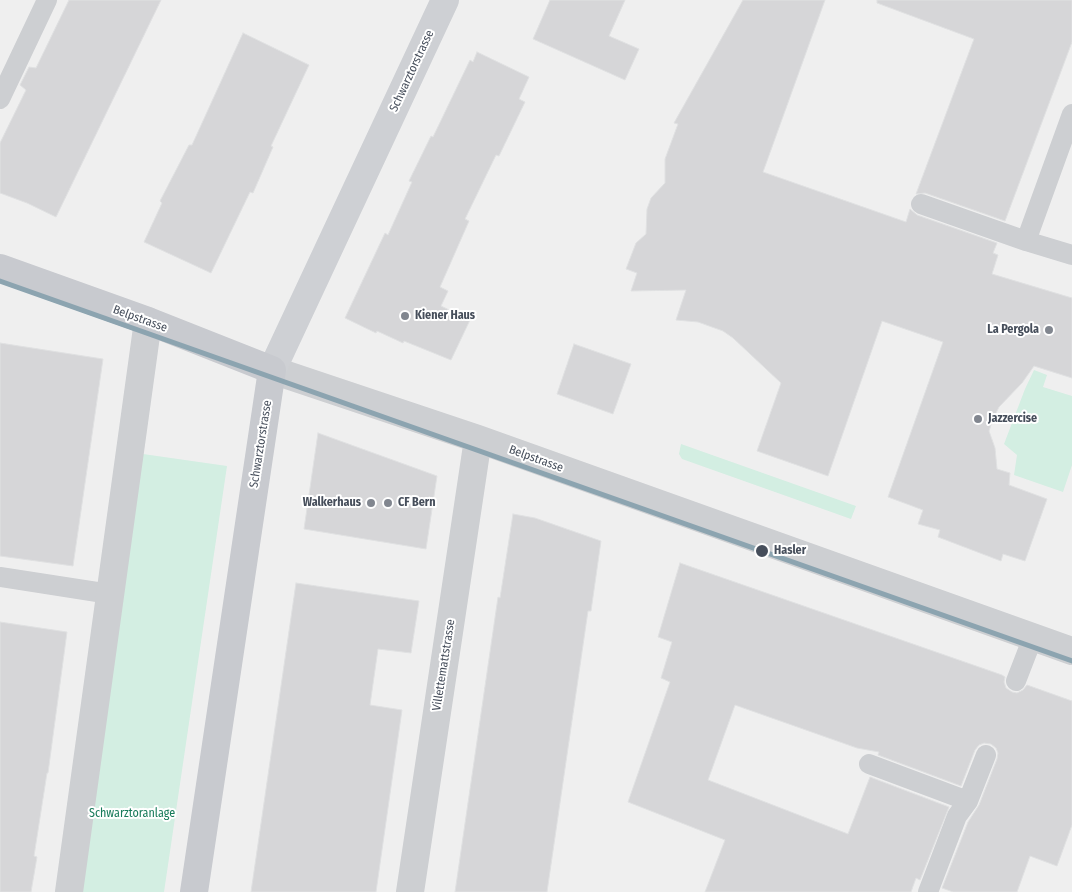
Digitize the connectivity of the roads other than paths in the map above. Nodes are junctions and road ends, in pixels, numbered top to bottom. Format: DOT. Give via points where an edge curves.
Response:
graph roads {
  1 [pos="47,0"];
  2 [pos="445,0"];
  3 [pos="0,99"];
  4 [pos="1072,114"];
  5 [pos="921,204"];
  6 [pos="1026,241"];
  7 [pos="1072,255"];
  8 [pos="0,268"];
  9 [pos="148,321"];
  10 [pos="272,370"];
  11 [pos="478,438"];
  12 [pos="0,577"];
  13 [pos="110,594"];
  14 [pos="1033,637"];
  15 [pos="1072,651"];
  16 [pos="1016,681"];
  17 [pos="986,755"];
  18 [pos="869,764"];
  19 [pos="968,801"];
  20 [pos="69,892"];
  21 [pos="194,892"];
  22 [pos="410,892"];
  23 [pos="928,892"];
  1 -- 3 [label="lane"];
  2 -- 10 [label="street, Schwarztorstrasse"];
  4 -- 6 [label="lane"];
  5 -- 6 [label="lane"];
  6 -- 7 [label="lane"];
  8 -- 9 [label="main road, Belpstrasse"];
  9 -- 10 [label="main road, Belpstrasse"];
  9 -- 13 [label="street"];
  10 -- 11 [label="street, Belpstrasse"];
  10 -- 21 [label="main road, Schwarztorstrasse"];
  11 -- 14 [label="street, Belpstrasse"];
  11 -- 22 [label="street, Villettemattstrasse"];
  12 -- 13 [label="lane"];
  13 -- 20 [label="street"];
  14 -- 15 [label="street, Belpstrasse"];
  14 -- 16 [label="lane"];
  17 -- 19 [label="lane"];
  18 -- 19 [label="lane"];
  19 -- 23 [label="lane" via="956,816"];
}
